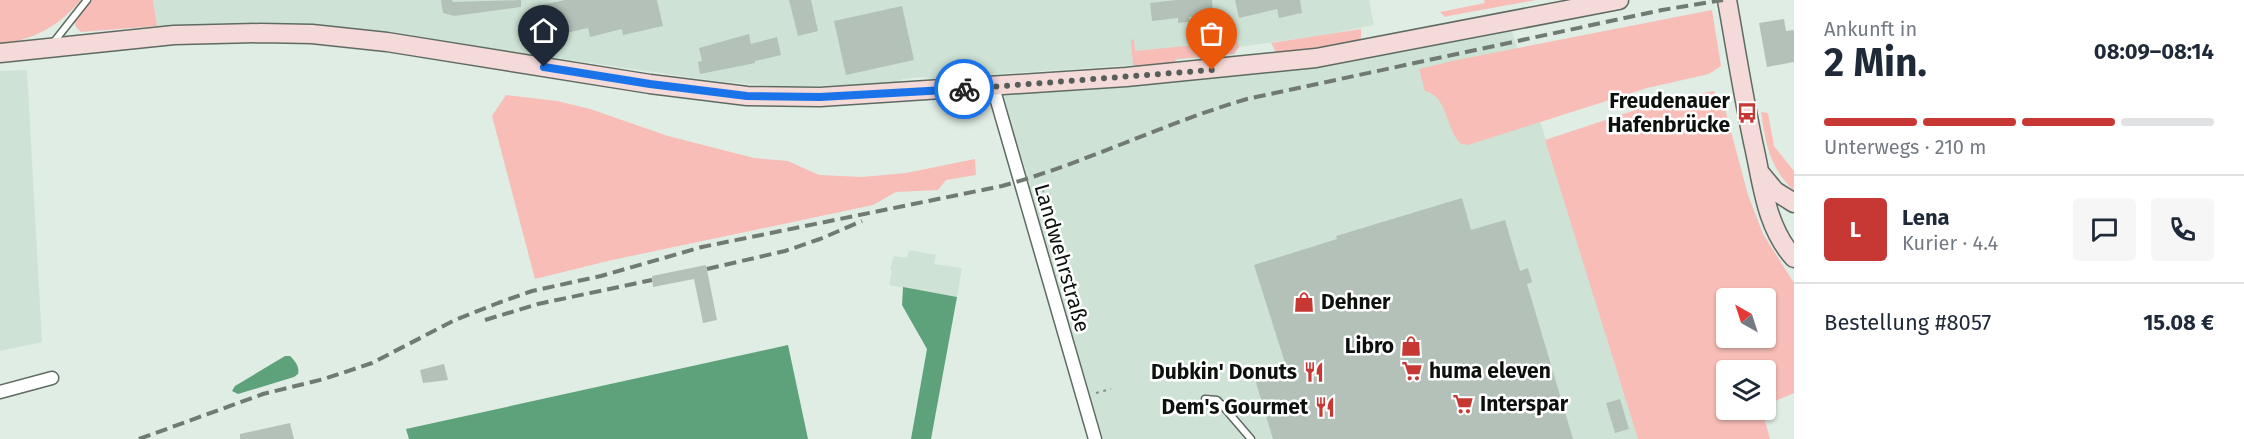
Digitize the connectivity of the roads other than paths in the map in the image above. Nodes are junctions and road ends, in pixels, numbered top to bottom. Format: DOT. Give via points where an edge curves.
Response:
graph roads {
  1 [pos="87,0"];
  2 [pos="1619,0"];
  3 [pos="1727,0"];
  4 [pos="49,48"];
  5 [pos="0,53"];
  6 [pos="993,87"];
  7 [pos="1760,172"];
  8 [pos="1794,204"];
  9 [pos="1794,258"];
  10 [pos="52,378"];
  11 [pos="0,392"];
  12 [pos="1204,399"];
  13 [pos="1095,439"];
  14 [pos="1251,439"];
  1 -- 4 [label="lane"];
  2 -- 6 [label="street" via="1316,58"];
  3 -- 7 [label="street"];
  4 -- 5 [label="street"];
  4 -- 6 [label="street" via="174,35 291,34 387,42 747,96 820,97"];
  6 -- 13 [label="street, Landwehrstraße"];
  7 -- 8 [label="street" via="1775,191"];
  7 -- 9 [label="street" via="1773,224"];
  10 -- 11 [label="street"];
  12 -- 14 [label="lane" via="1217,400"];
}
